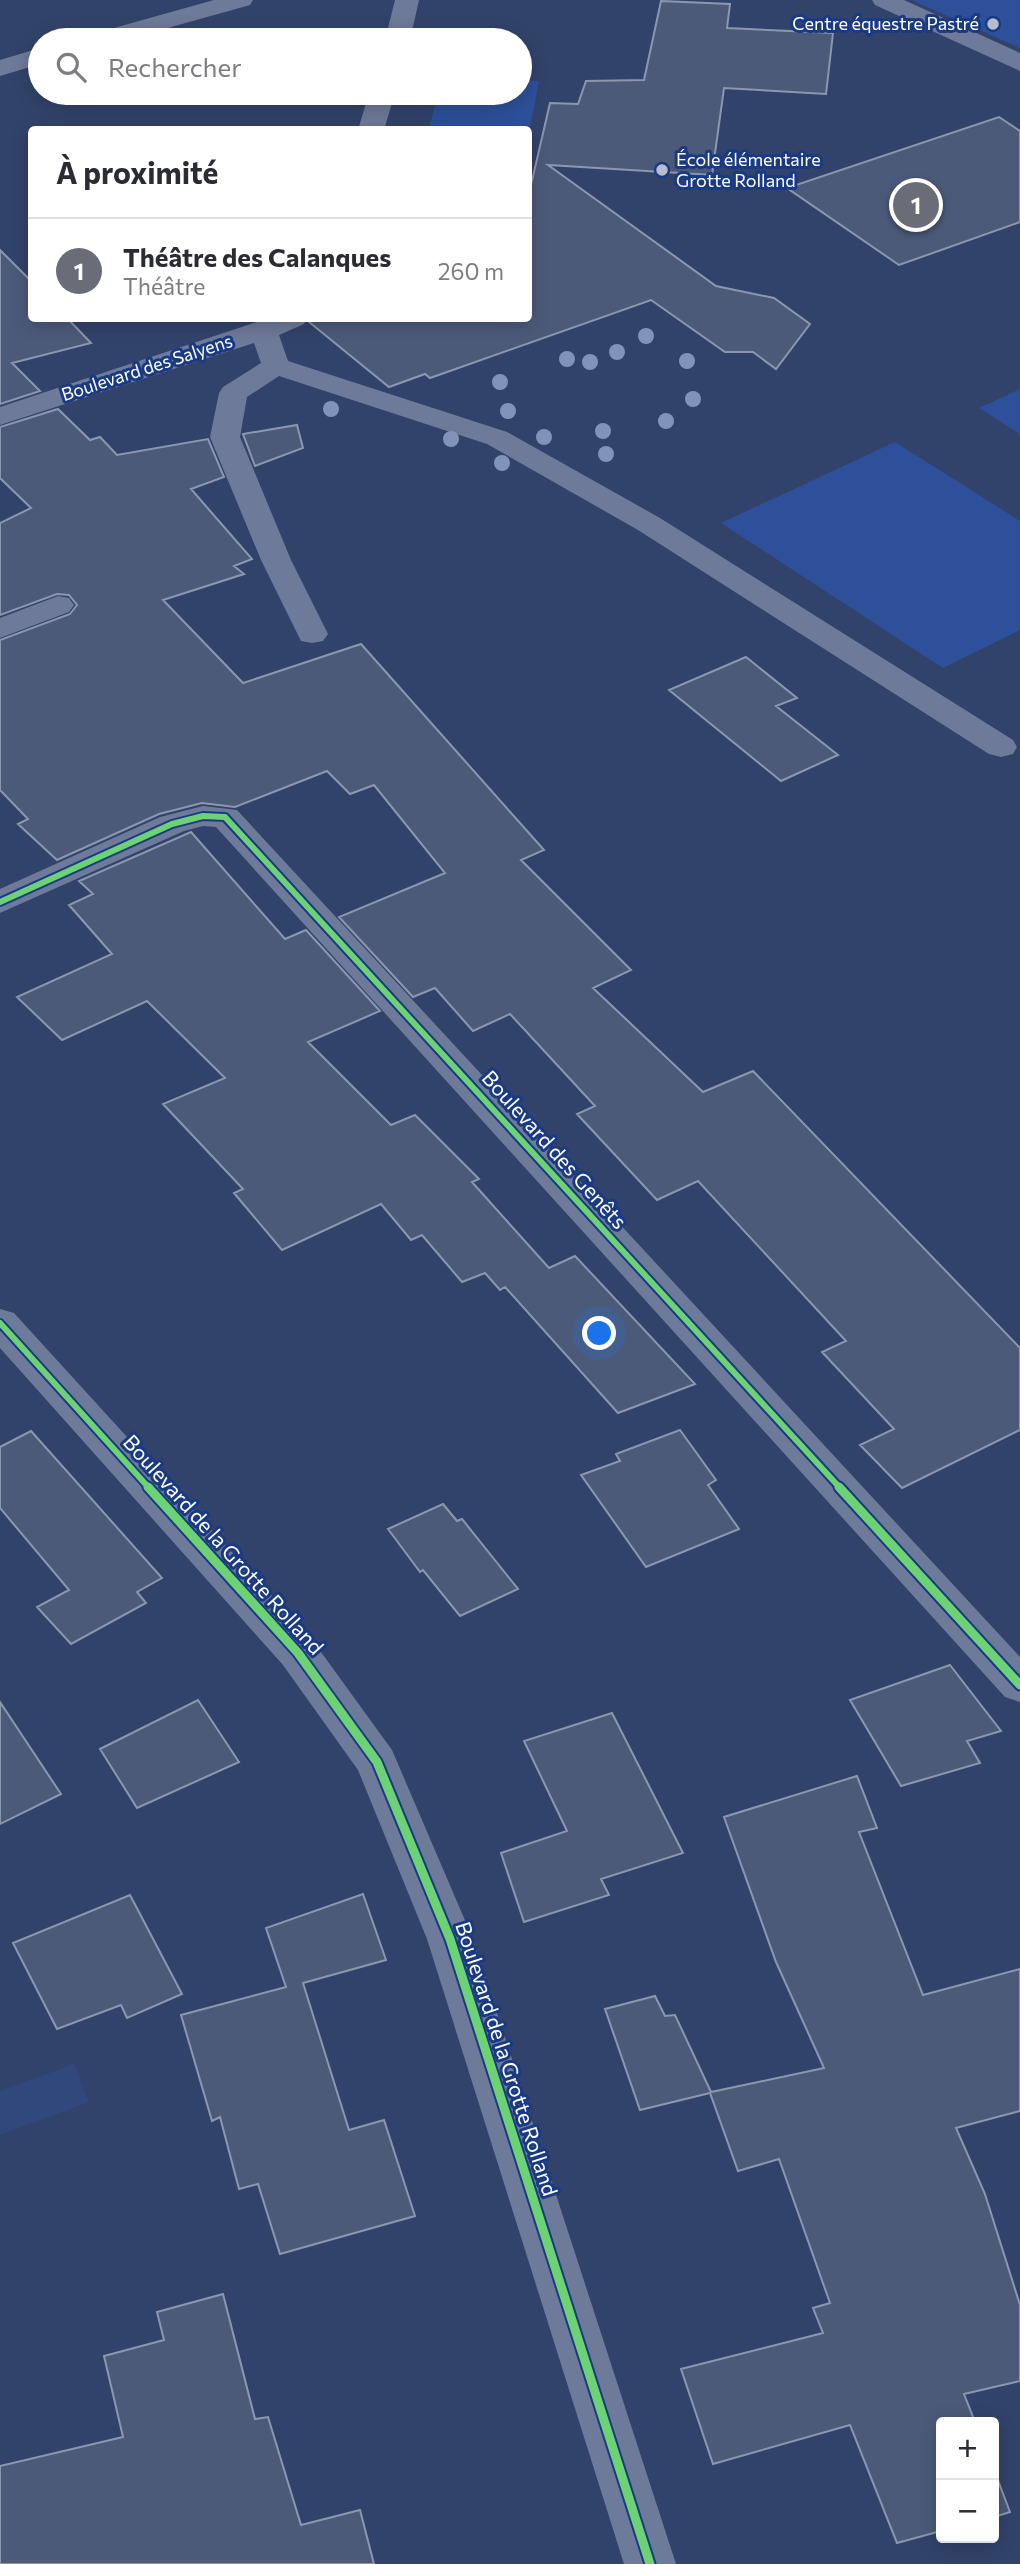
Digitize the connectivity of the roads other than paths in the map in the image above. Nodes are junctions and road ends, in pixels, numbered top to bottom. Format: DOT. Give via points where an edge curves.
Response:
graph roads {
  1 [pos="241,0"];
  2 [pos="407,0"];
  3 [pos="884,0"];
  4 [pos="141,28"];
  5 [pos="401,28"];
  6 [pos="28,60"];
  7 [pos="1020,63"];
  8 [pos="0,68"];
  9 [pos="378,105"];
  10 [pos="372,126"];
  11 [pos="284,322"];
  12 [pos="264,331"];
  13 [pos="276,366"];
  14 [pos="0,416"];
  15 [pos="58,605"];
  16 [pos="0,629"];
  17 [pos="312,634"];
  18 [pos="1001,747"];
  19 [pos="0,902"];
  20 [pos="0,1323"];
  21 [pos="1020,1685"];
  22 [pos="650,2564"];
  1 -- 4 [label="street"];
  2 -- 5 [label="street"];
  3 -- 7 [label="street"];
  6 -- 8 [label="street"];
  9 -- 10 [label="street"];
  11 -- 12 [label="street, Boulevard des Salyens"];
  12 -- 13 [label="street"];
  12 -- 14 [label="street, Boulevard des Salyens"];
  13 -- 17 [label="street" via="233,393 225,437"];
  13 -- 18 [label="street" via="497,438 649,524"];
  15 -- 16 [label="street"];
  19 -- 21 [label="street, Boulevard des Genêts" via="172,824 203,816 225,817"];
  20 -- 22 [label="street, Boulevard de la Grotte Rolland" via="298,1653 377,1762 450,1940"];
}
